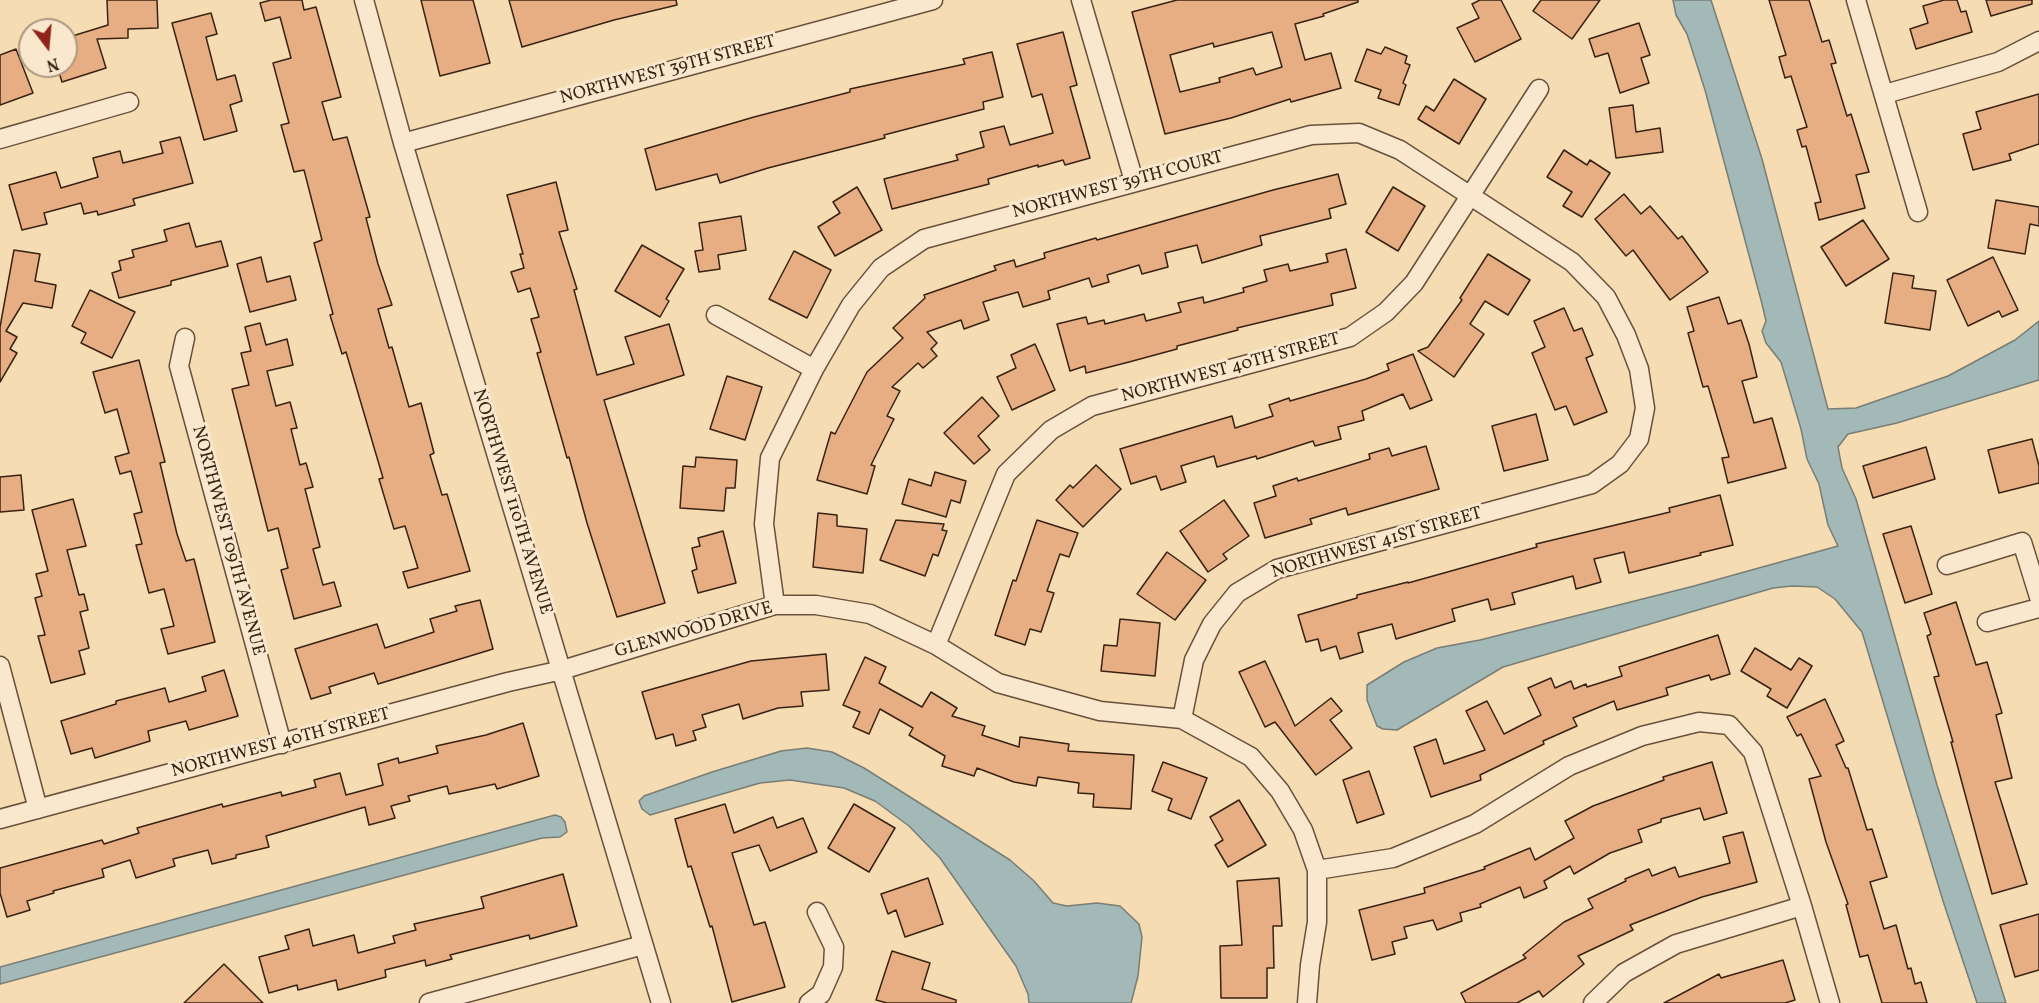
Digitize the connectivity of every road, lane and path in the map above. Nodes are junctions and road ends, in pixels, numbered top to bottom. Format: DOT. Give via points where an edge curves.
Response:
graph roads {
  1 [pos="364,0"];
  2 [pos="933,0"];
  3 [pos="1081,0"];
  4 [pos="1856,0"];
  5 [pos="2039,41"];
  6 [pos="1539,89"];
  7 [pos="1885,94"];
  8 [pos="129,102"];
  9 [pos="0,139"];
  10 [pos="403,143"];
  11 [pos="1134,181"];
  12 [pos="1470,195"];
  13 [pos="1918,212"];
  14 [pos="716,315"];
  15 [pos="185,338"];
  16 [pos="814,369"];
  17 [pos="1639,439"];
  18 [pos="1947,565"];
  19 [pos="2039,597"];
  20 [pos="775,605"];
  21 [pos="2039,608"];
  22 [pos="1987,622"];
  23 [pos="936,645"];
  24 [pos="0,666"];
  25 [pos="562,670"];
  26 [pos="1182,719"];
  27 [pos="282,744"];
  28 [pos="38,809"];
  29 [pos="0,819"];
  30 [pos="1317,870"];
  31 [pos="1802,906"];
  32 [pos="817,912"];
  33 [pos="643,945"];
  34 [pos="429,1003"];
  35 [pos="661,1003"];
  36 [pos="809,1003"];
  37 [pos="1307,1003"];
  38 [pos="1593,1003"];
  39 [pos="1830,1003"];
  1 -- 10 [label="street, NORTHWEST 110TH AVENUE"];
  2 -- 10 [label="street, NORTHWEST 39TH STREET"];
  3 -- 11 [label="street"];
  4 -- 7 [label="street"];
  5 -- 7 [label="street" via="1998,62"];
  6 -- 12 [label="street, NORTHWEST 40TH STREET"];
  7 -- 13 [label="street"];
  8 -- 9 [label="street"];
  10 -- 25 [label="street, NORTHWEST 110TH AVENUE"];
  11 -- 12 [label="street, NORTHWEST 39TH COURT" via="1311,135 1359,133 1400,150"];
  11 -- 16 [label="street, NORTHWEST 39TH COURT" via="924,239 881,268 851,305"];
  12 -- 17 [label="street, NORTHWEST 39TH COURT" via="1572,262 1606,297 1639,369 1645,408"];
  12 -- 23 [label="street, NORTHWEST 40TH STREET" via="1414,283 1386,312 1350,337 1092,406 1051,430 1006,474"];
  14 -- 16 [label="street"];
  15 -- 27 [label="street, NORTHWEST 109TH AVENUE" via="178,366"];
  16 -- 20 [label="street, NORTHWEST 39TH COURT" via="770,458 764,524"];
  17 -- 26 [label="street, NORTHWEST 41ST STREET" via="1620,464 1592,484 1276,569 1237,593 1212,624 1194,660"];
  18 -- 19 [label="street" via="2022,542"];
  20 -- 23 [label="street, GLENWOOD DRIVE" via="816,605 870,614"];
  20 -- 25 [label="street, GLENWOOD DRIVE"];
  21 -- 22 [label="street"];
  23 -- 26 [label="street, GLENWOOD DRIVE" via="998,683 1100,711"];
  24 -- 28 [label="street"];
  25 -- 27 [label="street, NORTHWEST 40TH STREET"];
  25 -- 33 [label="street, NORTHWEST 110TH AVENUE"];
  26 -- 30 [label="street, GLENWOOD DRIVE" via="1251,757 1280,792 1303,830"];
  27 -- 28 [label="street, NORTHWEST 40TH STREET"];
  28 -- 29 [label="street, NORTHWEST 40TH STREET"];
  30 -- 31 [label="street" via="1393,858 1475,824 1569,766 1642,736 1699,722 1729,725 1753,752"];
  30 -- 37 [label="street, GLENWOOD DRIVE" via="1317,922"];
  31 -- 38 [label="street" via="1676,944 1624,973"];
  31 -- 39 [label="street"];
  32 -- 36 [label="street" via="834,947 832,967 821,994"];
  33 -- 34 [label="street"];
  33 -- 35 [label="street, NORTHWEST 110TH AVENUE"];
}
